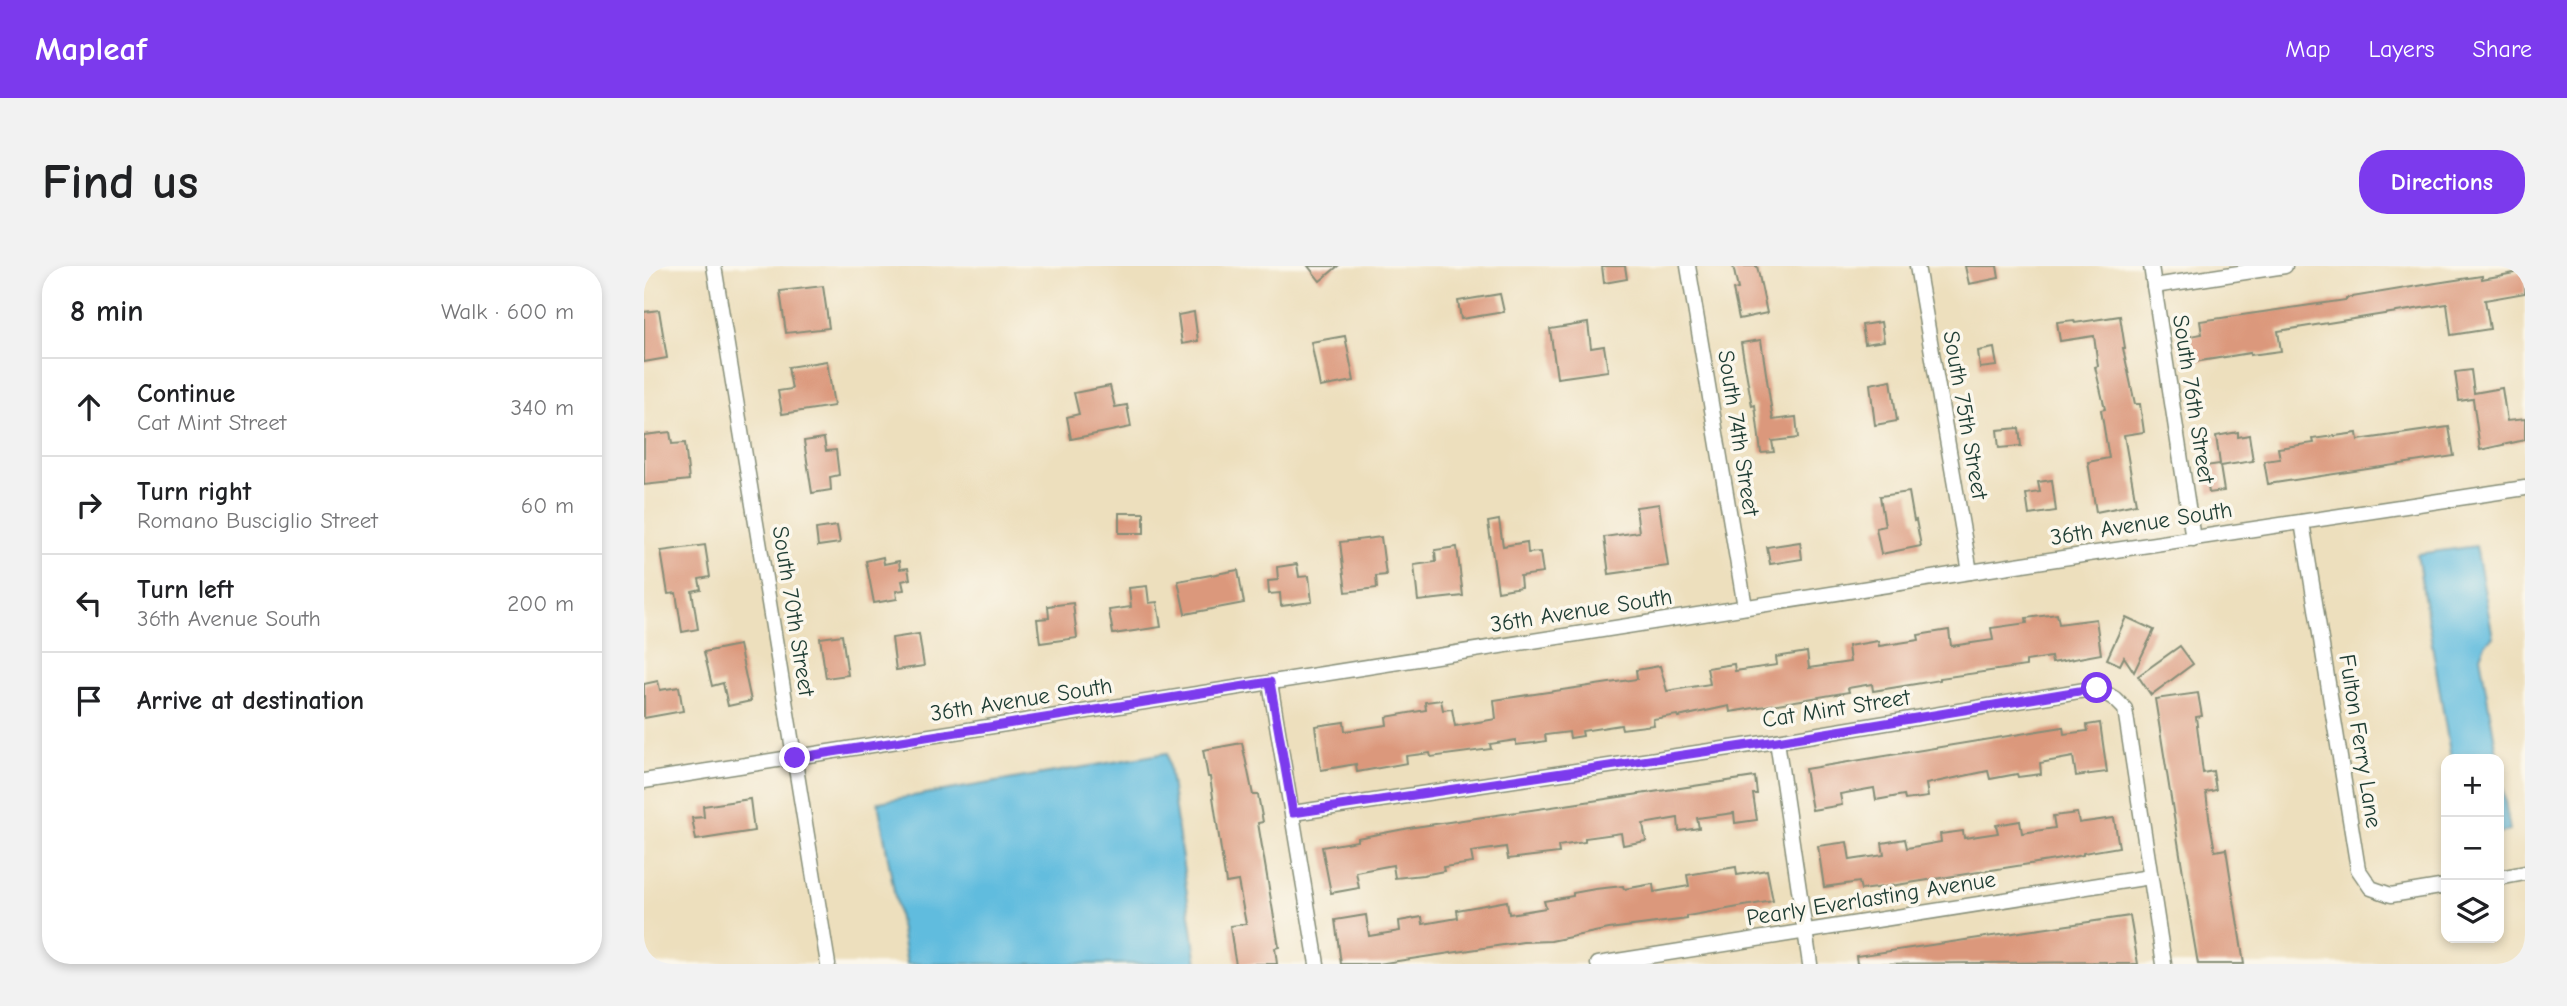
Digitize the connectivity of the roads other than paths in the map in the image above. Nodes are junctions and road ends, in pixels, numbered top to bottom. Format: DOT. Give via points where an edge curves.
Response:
graph roads {
  1 [pos="714,266"];
  2 [pos="1688,266"];
  3 [pos="1917,266"];
  4 [pos="2151,266"];
  5 [pos="2285,266"];
  6 [pos="2154,286"];
  7 [pos="2525,488"];
  8 [pos="2302,522"];
  9 [pos="2193,539"];
  10 [pos="1970,572"];
  11 [pos="1745,607"];
  12 [pos="1270,682"];
  13 [pos="1777,741"];
  14 [pos="795,758"];
  15 [pos="644,781"];
  16 [pos="1293,813"];
  17 [pos="2525,873"];
  18 [pos="2150,877"];
  19 [pos="2504,877"];
  20 [pos="2441,887"];
  21 [pos="1805,932"];
  22 [pos="828,964"];
  23 [pos="1318,964"];
  24 [pos="1598,964"];
  25 [pos="1810,964"];
  26 [pos="2164,964"];
  1 -- 14 [label="street, South 70th Street"];
  2 -- 11 [label="street, South 74th Street"];
  3 -- 10 [label="street, South 75th Street"];
  4 -- 6 [label="street, South 76th Street"];
  5 -- 6 [label="street"];
  6 -- 9 [label="street, South 76th Street"];
  7 -- 8 [label="street, 36th Avenue South"];
  8 -- 9 [label="street, 36th Avenue South"];
  8 -- 20 [label="street, Fulton Ferry Lane" via="2358,869 2371,888 2391,895"];
  9 -- 10 [label="street, 36th Avenue South"];
  10 -- 11 [label="street, 36th Avenue South"];
  11 -- 12 [label="street, 36th Avenue South"];
  12 -- 14 [label="street, 36th Avenue South"];
  12 -- 16 [label="street"];
  13 -- 16 [label="street, Cat Mint Street"];
  13 -- 18 [label="street, Cat Mint Street" via="2097,688 2125,709"];
  13 -- 21 [label="street"];
  14 -- 15 [label="street, 36th Avenue South"];
  14 -- 22 [label="street, South 70th Street"];
  16 -- 23 [label="street"];
  17 -- 19 [label="street"];
  18 -- 21 [label="street, Pearly Everlasting Avenue"];
  18 -- 26 [label="street, Cat Mint Street"];
  21 -- 24 [label="street, Pearly Everlasting Avenue"];
  21 -- 25 [label="street"];
}
